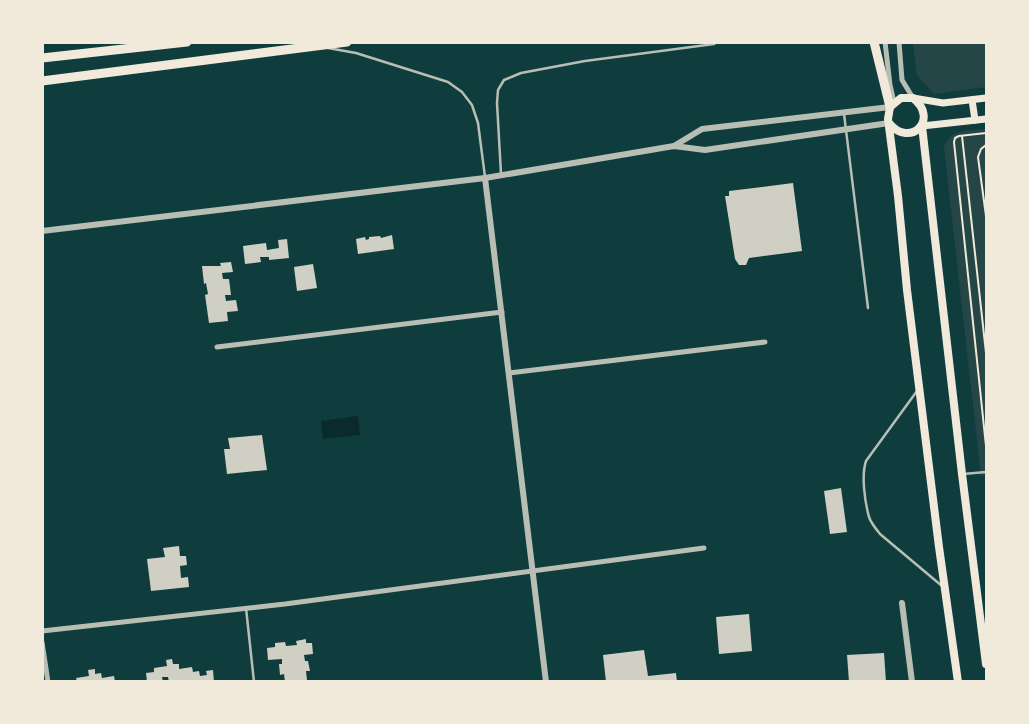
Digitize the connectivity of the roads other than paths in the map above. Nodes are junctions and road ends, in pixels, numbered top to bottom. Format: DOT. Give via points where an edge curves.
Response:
graph roads {
  1 [pos="187,42"];
  2 [pos="347,42"];
  3 [pos="716,42"];
  4 [pos="874,42"];
  5 [pos="885,42"];
  6 [pos="899,42"];
  7 [pos="313,46"];
  8 [pos="42,58"];
  9 [pos="42,81"];
  10 [pos="913,98"];
  11 [pos="986,98"];
  12 [pos="972,100"];
  13 [pos="892,104"];
  14 [pos="844,112"];
  15 [pos="986,119"];
  16 [pos="975,120"];
  17 [pos="889,123"];
  18 [pos="922,126"];
  19 [pos="846,130"];
  20 [pos="674,146"];
  21 [pos="501,176"];
  22 [pos="485,178"];
  23 [pos="42,230"];
  24 [pos="868,308"];
  25 [pos="502,312"];
  26 [pos="765,342"];
  27 [pos="217,346"];
  28 [pos="509,373"];
  29 [pos="920,387"];
  30 [pos="986,472"];
  31 [pos="962,474"];
  32 [pos="704,548"];
  33 [pos="532,571"];
  34 [pos="945,588"];
  35 [pos="902,603"];
  36 [pos="246,608"];
  37 [pos="42,631"];
  38 [pos="985,641"];
  39 [pos="42,642"];
  40 [pos="986,664"];
  41 [pos="48,682"];
  42 [pos="254,682"];
  43 [pos="546,682"];
  44 [pos="912,682"];
  45 [pos="958,682"];
  1 -- 8 [label="highway"];
  2 -- 7 [label="highway"];
  3 -- 21 [label="lane" via="585,61 522,73 504,80 498,90 497,104"];
  4 -- 13 [label="highway"];
  5 -- 13 [label="street"];
  6 -- 10 [label="street" via="902,80"];
  7 -- 9 [label="highway"];
  7 -- 22 [label="lane" via="362,54 448,82 462,92 472,105 478,123"];
  10 -- 12 [label="main road" via="943,103"];
  10 -- 13 [label="main road" via="901,98"];
  10 -- 18 [label="main road" via="922,106"];
  11 -- 12 [label="main road"];
  12 -- 16 [label="main road"];
  13 -- 14 [label="street"];
  13 -- 17 [label="main road"];
  14 -- 19 [label="lane"];
  14 -- 20 [label="street" via="702,129"];
  15 -- 16 [label="main road"];
  16 -- 18 [label="main road"];
  17 -- 18 [label="main road" via="902,133 916,131"];
  17 -- 19 [label="street"];
  17 -- 29 [label="main road"];
  18 -- 31 [label="main road"];
  19 -- 20 [label="street" via="705,150"];
  19 -- 24 [label="lane"];
  20 -- 21 [label="street"];
  21 -- 22 [label="street"];
  22 -- 23 [label="street"];
  22 -- 25 [label="street"];
  25 -- 27 [label="street"];
  25 -- 28 [label="street"];
  26 -- 28 [label="street"];
  28 -- 33 [label="street"];
  29 -- 34 [label="main road"];
  29 -- 34 [label="lane" via="866,461 863,478 869,517 874,526"];
  30 -- 31 [label="lane"];
  31 -- 38 [label="main road"];
  32 -- 33 [label="street"];
  33 -- 36 [label="street"];
  33 -- 43 [label="street"];
  34 -- 45 [label="main road"];
  35 -- 44 [label="street"];
  36 -- 37 [label="street"];
  36 -- 42 [label="lane"];
  38 -- 40 [label="main road"];
  39 -- 41 [label="street"];
}
